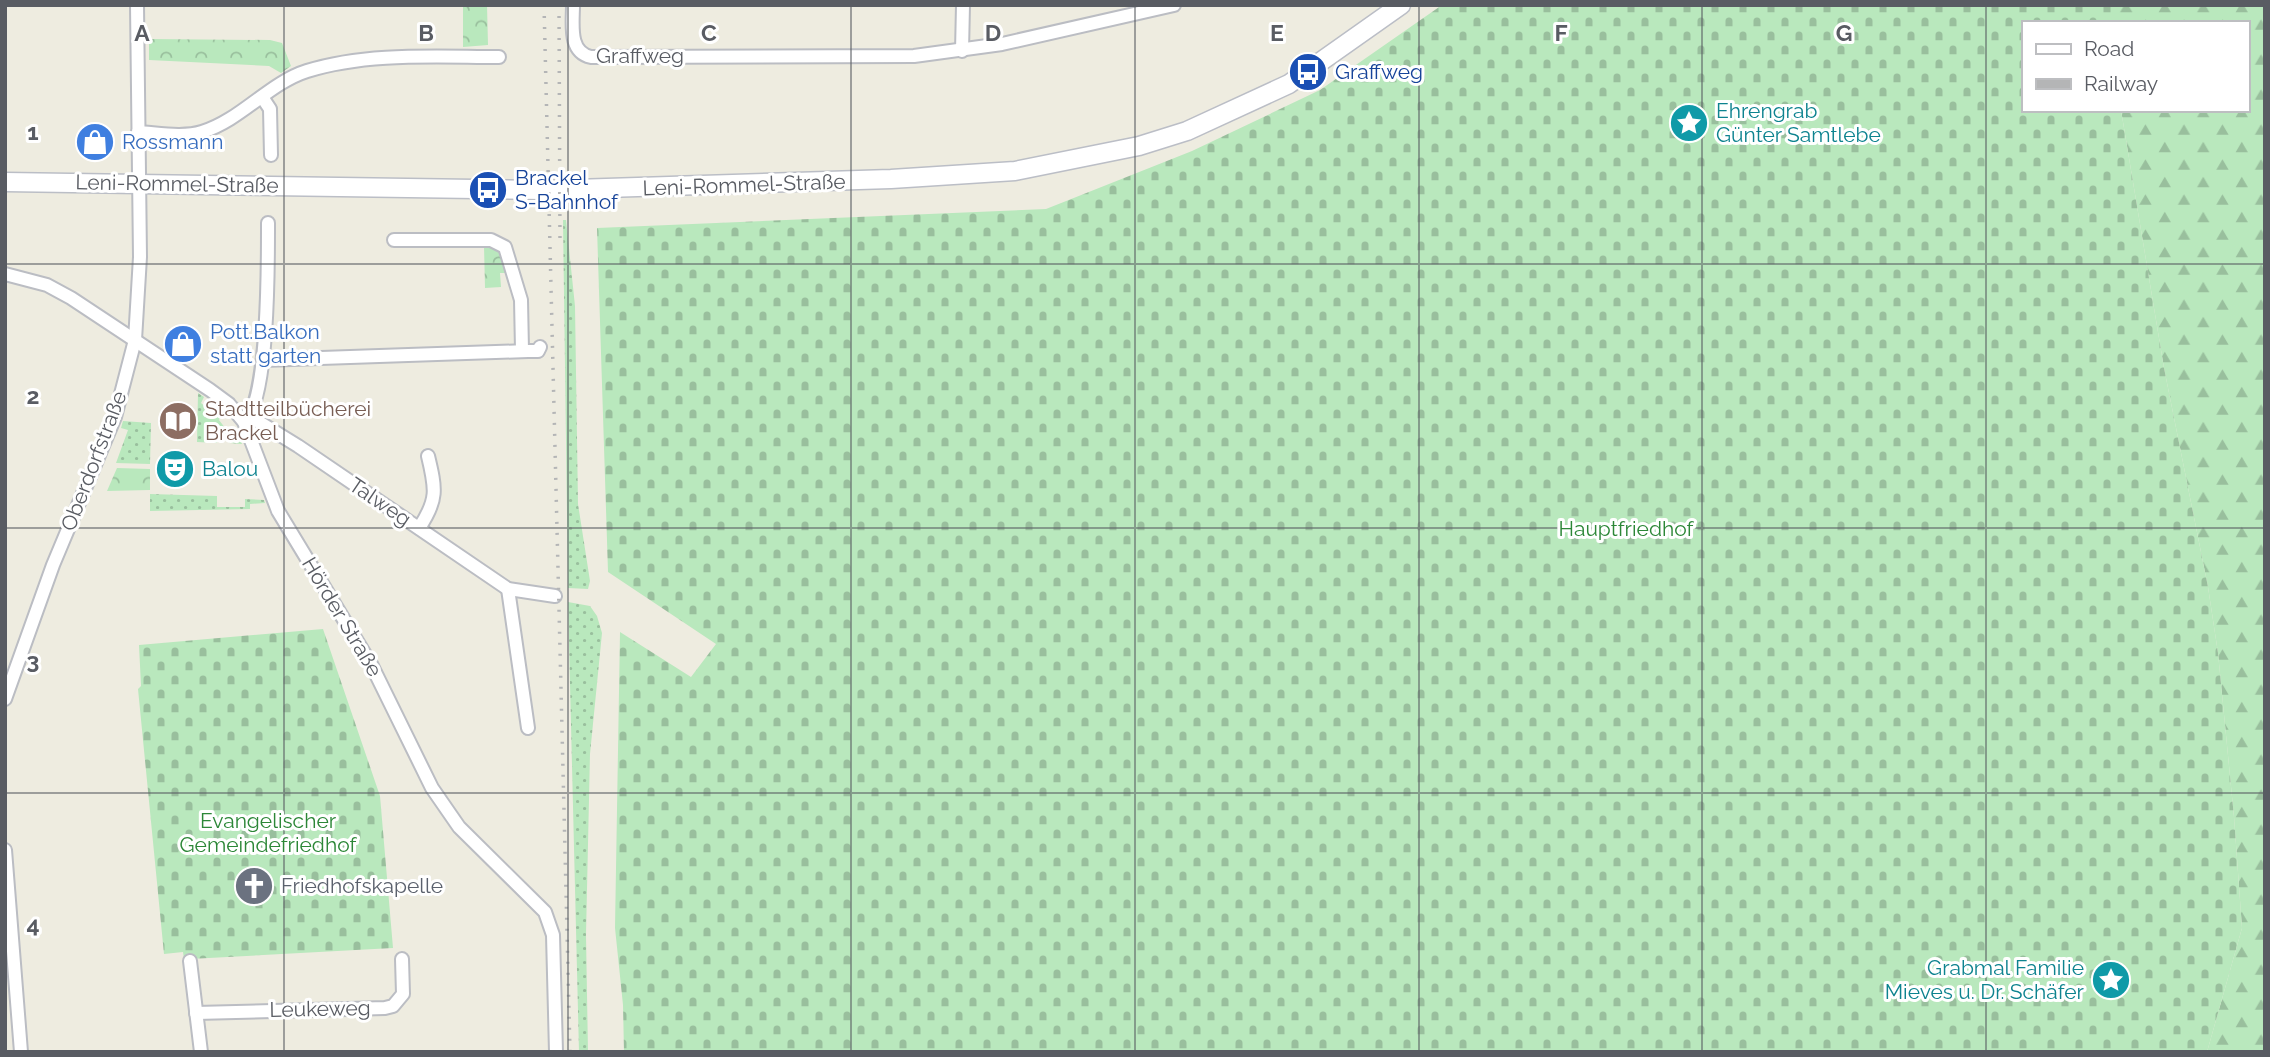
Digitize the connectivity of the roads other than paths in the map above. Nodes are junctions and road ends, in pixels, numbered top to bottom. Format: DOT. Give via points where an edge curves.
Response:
graph roads {
  1 [pos="136,5"];
  2 [pos="573,5"];
  3 [pos="963,5"];
  4 [pos="1174,5"];
  5 [pos="1391,8"];
  6 [pos="962,51"];
  7 [pos="499,57"];
  8 [pos="262,97"];
  9 [pos="138,132"];
  10 [pos="271,155"];
  11 [pos="5,182"];
  12 [pos="138,182"];
  13 [pos="268,223"];
  14 [pos="394,240"];
  15 [pos="5,274"];
  16 [pos="135,340"];
  17 [pos="540,347"];
  18 [pos="523,350"];
  19 [pos="263,360"];
  20 [pos="247,420"];
  21 [pos="428,456"];
  22 [pos="419,528"];
  23 [pos="508,589"];
  24 [pos="555,596"];
  25 [pos="5,699"];
  26 [pos="528,728"];
  27 [pos="5,850"];
  28 [pos="402,959"];
  29 [pos="190,961"];
  30 [pos="196,1013"];
  31 [pos="21,1052"];
  32 [pos="201,1052"];
  33 [pos="556,1052"];
  1 -- 9 [label="street, Oberdorfstraße"];
  2 -- 6 [label="street, Graffweg" via="573,38 579,52 591,57 914,56"];
  3 -- 6 [label="street"];
  4 -- 6 [label="street, Graffweg"];
  5 -- 12 [label="main road, Leni-Rommel-Straße" via="1289,83 1187,131 1139,146 1015,171 543,191"];
  7 -- 8 [label="street" via="342,64 304,72"];
  8 -- 9 [label="street" via="200,133"];
  8 -- 10 [label="street" via="270,109"];
  9 -- 12 [label="street, Oberdorfstraße"];
  11 -- 12 [label="main road, Leni-Rommel-Straße"];
  12 -- 16 [label="street, Oberdorfstraße" via="140,290"];
  13 -- 19 [label="street"];
  14 -- 18 [label="street" via="491,240 505,247 521,300"];
  15 -- 16 [label="street, Hörder Straße" via="47,285"];
  16 -- 20 [label="street, Hörder Straße"];
  16 -- 25 [label="street, Oberdorfstraße" via="115,417 53,565"];
  17 -- 18 [label="street" via="538,351"];
  18 -- 19 [label="street"];
  19 -- 20 [label="street"];
  20 -- 22 [label="street, Talweg"];
  20 -- 33 [label="street, Hörder Straße" via="278,511 372,666 432,788 459,827 545,912 553,935"];
  21 -- 22 [label="street" via="434,506"];
  22 -- 23 [label="street, Talweg"];
  23 -- 24 [label="street, Talweg"];
  23 -- 26 [label="street"];
  27 -- 31 [label="street"];
  28 -- 30 [label="street, Leukeweg" via="403,994 386,1008"];
  29 -- 30 [label="street"];
  30 -- 32 [label="street"];
}
